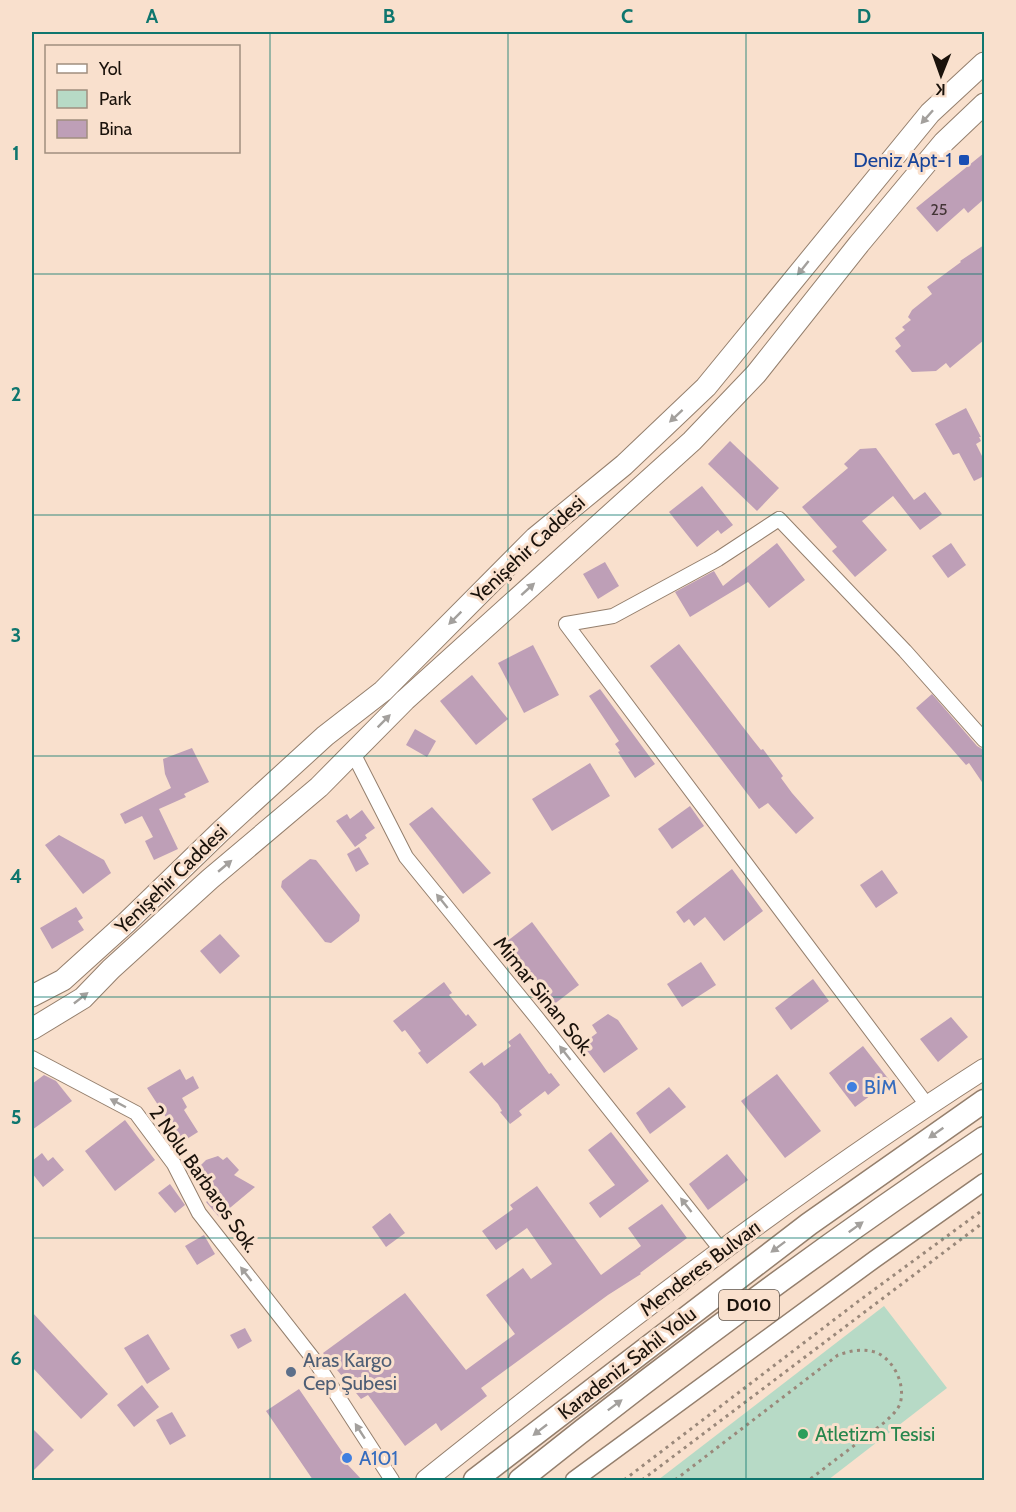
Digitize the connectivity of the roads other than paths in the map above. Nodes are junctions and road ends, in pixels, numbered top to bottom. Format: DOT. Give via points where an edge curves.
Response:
graph roads {
  1 [pos="984,63"];
  2 [pos="984,104"];
  3 [pos="984,740"];
  4 [pos="353,753"];
  5 [pos="32,996"];
  6 [pos="32,1029"];
  7 [pos="32,1058"];
  8 [pos="984,1069"];
  9 [pos="984,1101"];
  10 [pos="927,1105"];
  11 [pos="984,1138"];
  12 [pos="984,1182"];
  13 [pos="722,1251"];
  14 [pos="392,1480"];
  15 [pos="426,1480"];
  16 [pos="475,1480"];
  17 [pos="520,1480"];
  18 [pos="574,1480"];
  1 -- 5 [label="main road, Yenişehir Caddesi, one-way" via="930,113 706,387 624,465 535,538 383,691 325,736 63,980"];
  4 -- 2 [label="main road, Yenişehir Caddesi, one-way" via="405,700 692,441 756,374 944,142"];
  3 -- 10 [label="street" via="779,519 718,559 613,616 567,624"];
  6 -- 4 [label="main road, Yenişehir Caddesi, one-way" via="82,998"];
  13 -- 4 [label="street, Mimar Sinan Sok., one-way" via="406,857"];
  14 -- 7 [label="street, 2 Nolu Barbaros Sok., one-way" via="315,1361 199,1213 174,1164 136,1113"];
  8 -- 10 [label="main road, Menderes Bulvarı"];
  9 -- 16 [label="highway, Karadeniz Sahil Yolu, one-way" via="809,1224"];
  10 -- 13 [label="main road, Menderes Bulvarı"];
  17 -- 11 [label="highway, Karadeniz Sahil Yolu / D010, one-way" via="812,1258"];
  12 -- 18 [label="street"];
  13 -- 15 [label="main road, Menderes Bulvarı" via="561,1371"];
}
